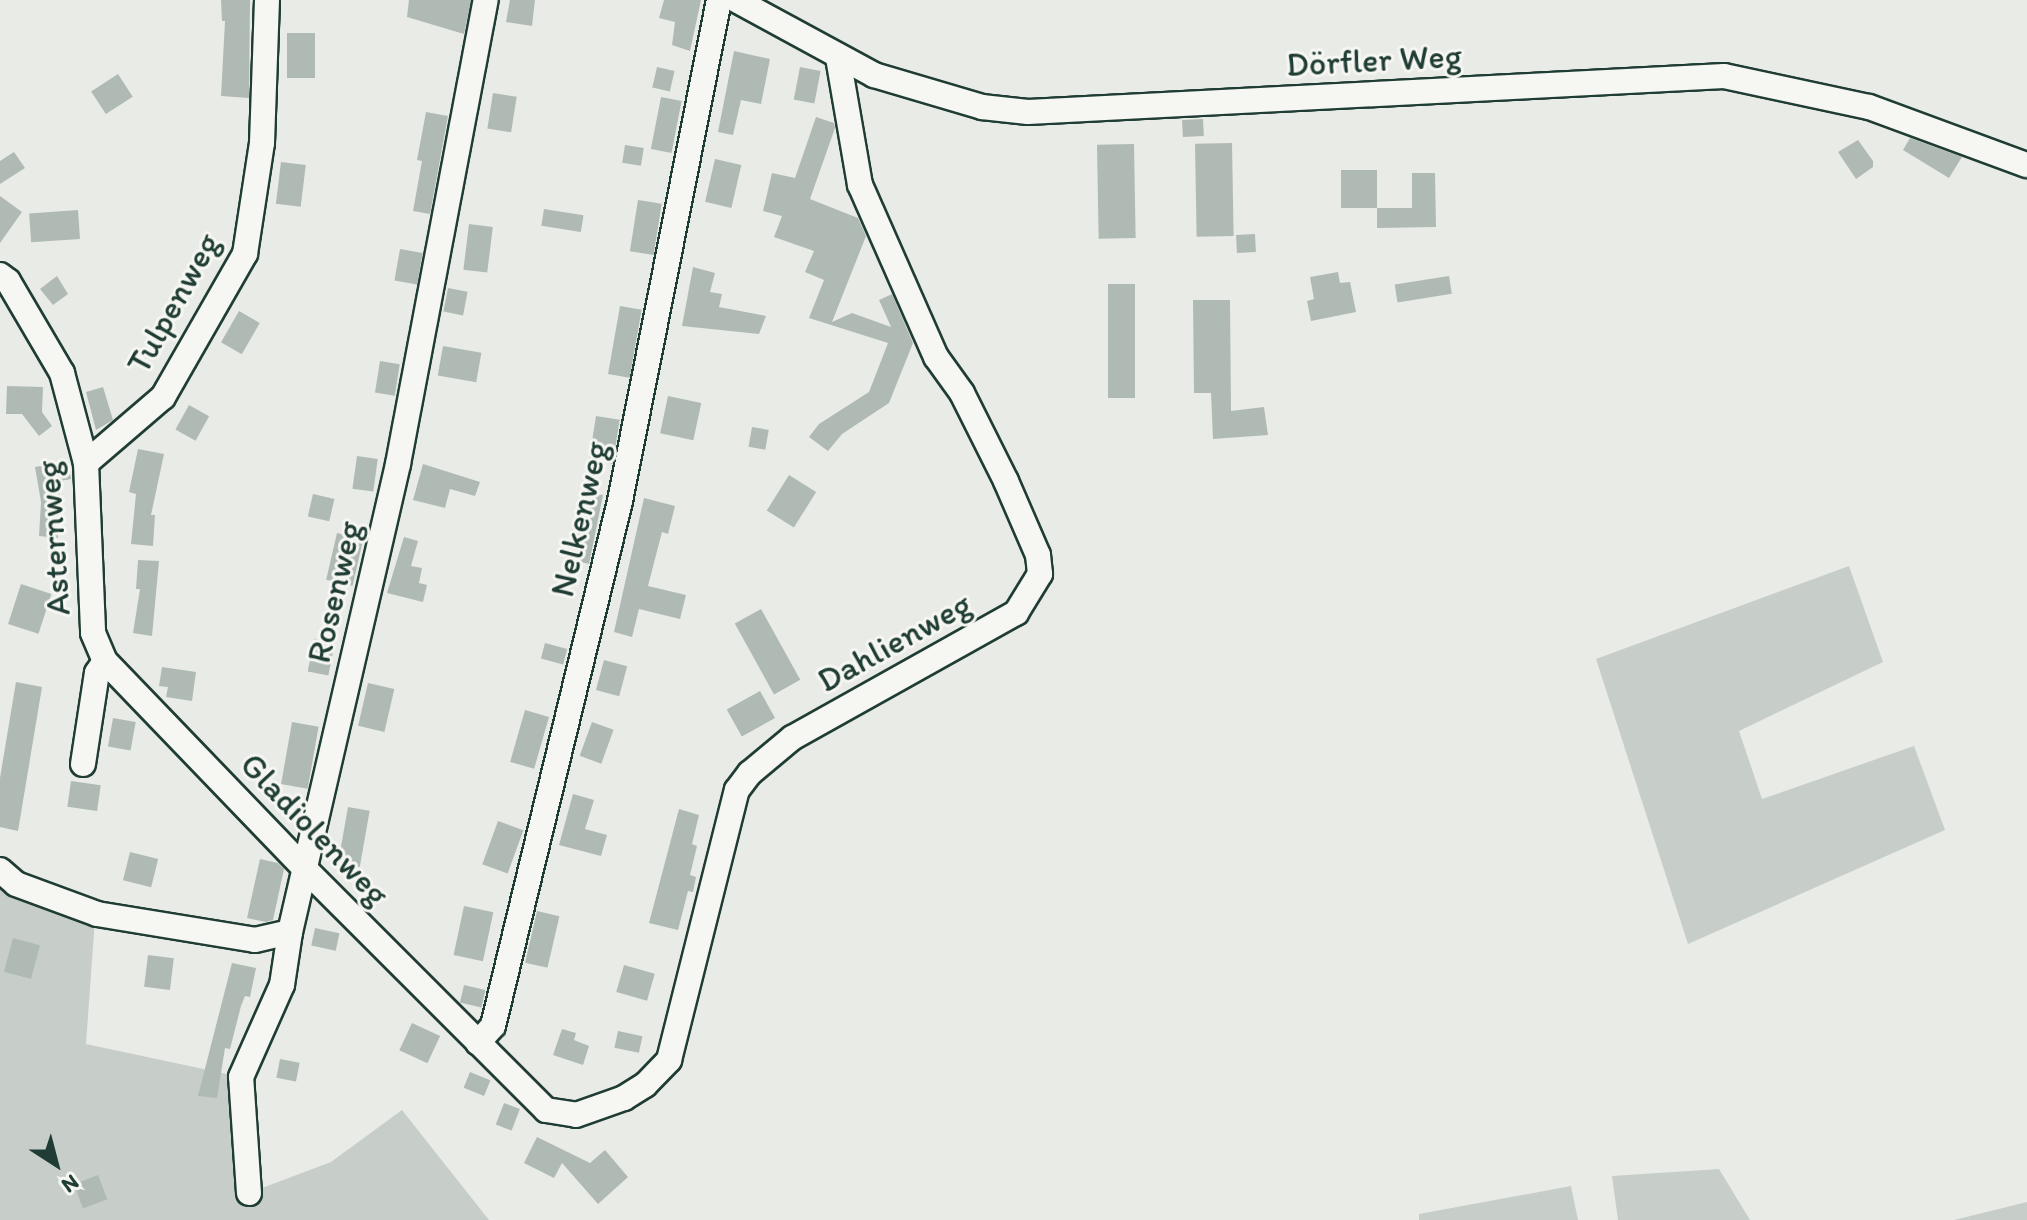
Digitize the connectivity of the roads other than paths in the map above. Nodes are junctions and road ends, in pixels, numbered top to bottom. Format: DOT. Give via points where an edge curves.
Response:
graph roads {
  1 [pos="267,0"];
  2 [pos="486,0"];
  3 [pos="719,0"];
  4 [pos="736,0"];
  5 [pos="838,57"];
  6 [pos="2027,165"];
  7 [pos="0,275"];
  8 [pos="86,463"];
  9 [pos="105,661"];
  10 [pos="83,764"];
  11 [pos="305,869"];
  12 [pos="0,870"];
  13 [pos="290,932"];
  14 [pos="478,1043"];
  15 [pos="249,1193"];
  1 -- 8 [label="street, Tulpenweg" via="262,143 245,254 163,397"];
  2 -- 11 [label="street, Rosenweg" via="398,464"];
  3 -- 14 [label="street, Nelkenweg" via="620,501 493,1026"];
  4 -- 5 [label="street, Dörfler Weg"];
  5 -- 6 [label="street, Dörfler Weg" via="918,91 1028,112 1724,76 1869,107"];
  5 -- 14 [label="street, Dahlienweg" via="860,185 936,357 962,393 1006,481 1038,555 1040,574 1016,613 792,738 750,773 737,790 678,1037 669,1060 645,1085 576,1115 546,1110"];
  7 -- 8 [label="street, Asternweg" via="62,373"];
  8 -- 9 [label="street, Asternweg" via="93,633"];
  9 -- 10 [label="street" via="97,673"];
  9 -- 11 [label="street, Gladiolenweg"];
  11 -- 13 [label="street, Rosenweg"];
  11 -- 14 [label="street, Gladiolenweg"];
  12 -- 13 [label="street" via="16,884 97,914 255,940"];
  13 -- 15 [label="street, Rosenweg" via="282,985 241,1077"];
}
